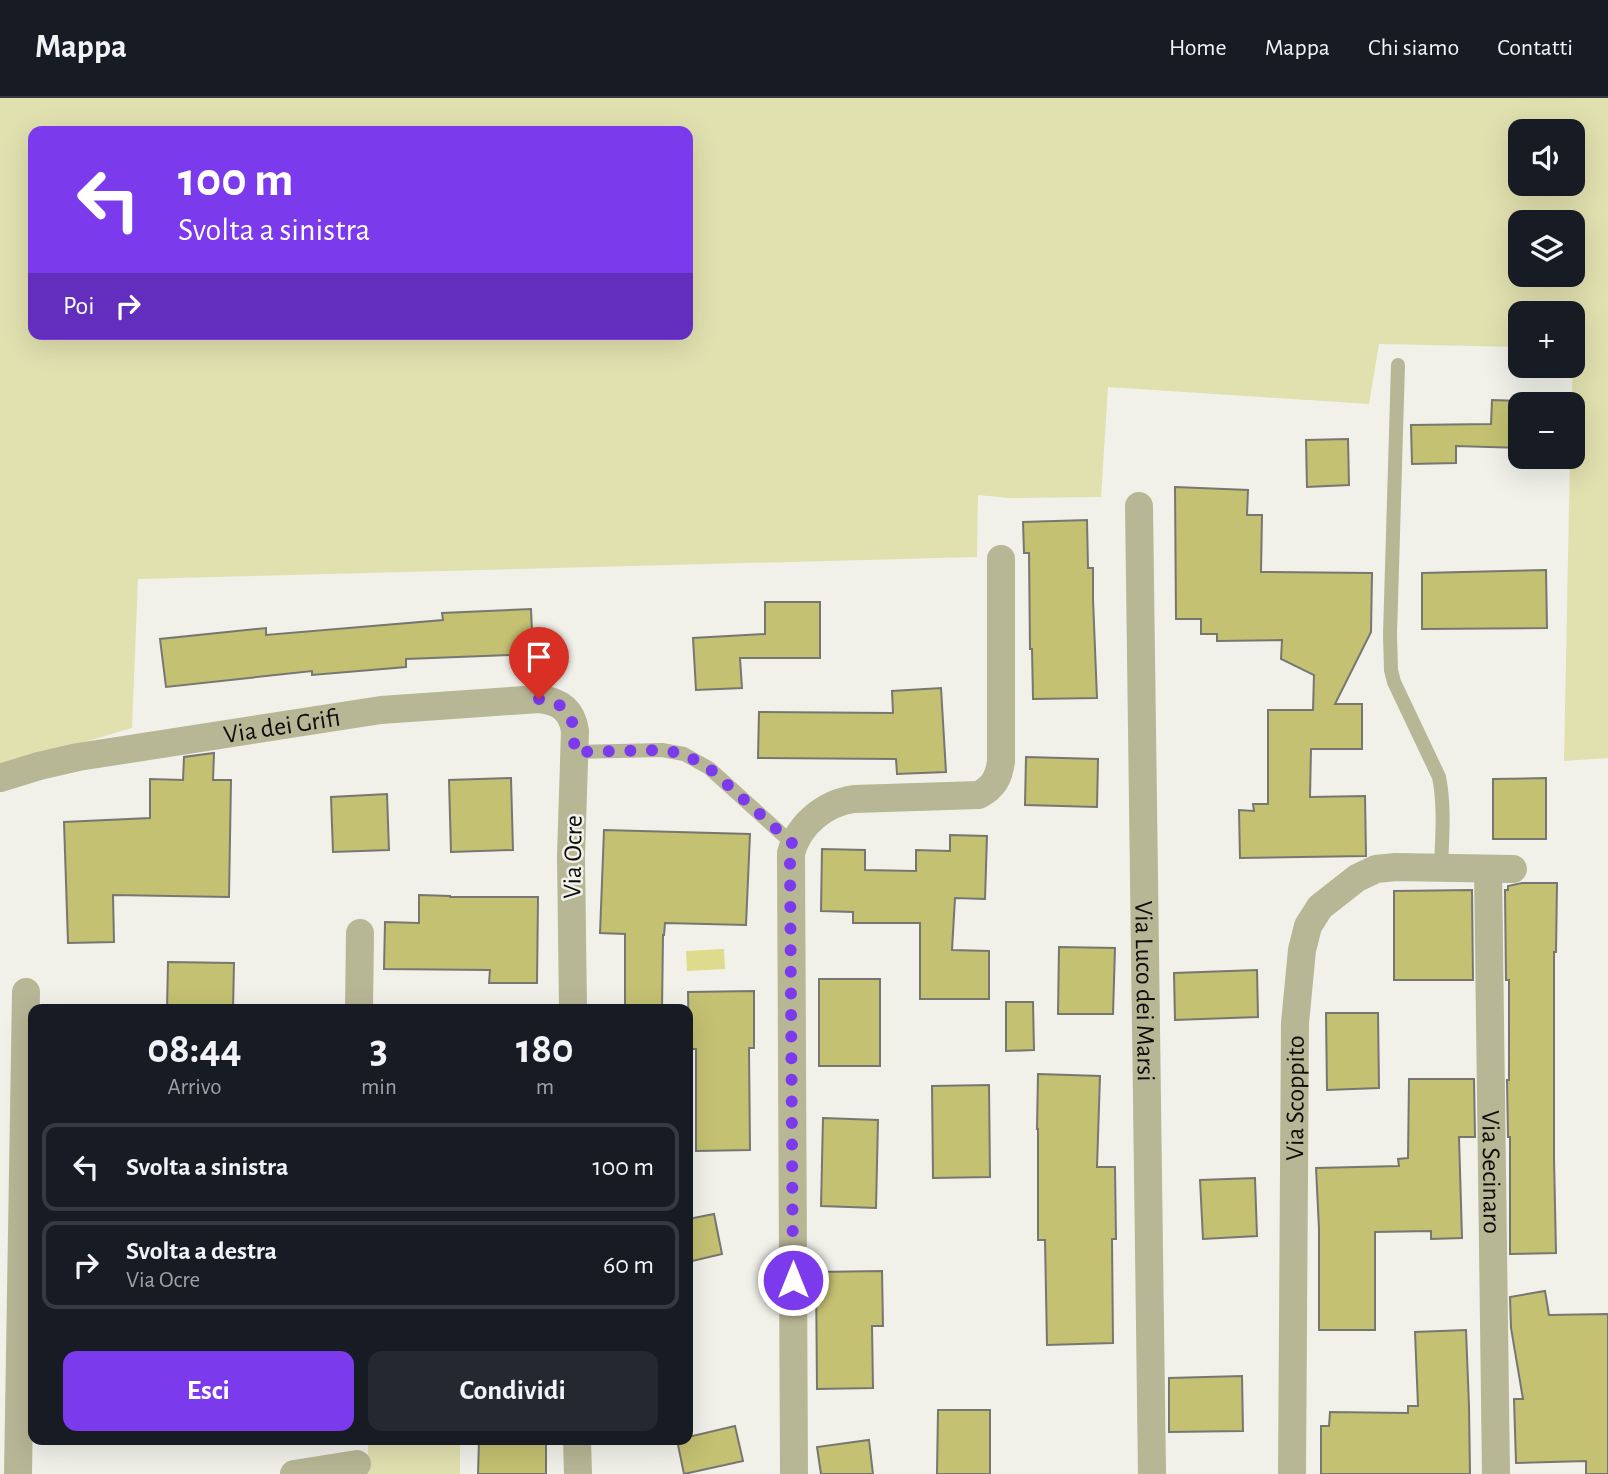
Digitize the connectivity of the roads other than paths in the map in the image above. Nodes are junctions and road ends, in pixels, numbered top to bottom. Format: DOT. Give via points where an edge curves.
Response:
graph roads {
  1 [pos="1398,366"];
  2 [pos="1139,506"];
  3 [pos="1001,559"];
  4 [pos="564,708"];
  5 [pos="574,752"];
  6 [pos="0,778"];
  7 [pos="793,844"];
  8 [pos="1441,868"];
  9 [pos="1500,869"];
  10 [pos="360,933"];
  11 [pos="26,992"];
  12 [pos="359,1004"];
  13 [pos="573,1004"];
  14 [pos="577,1445"];
  15 [pos="357,1460"];
  16 [pos="18,1474"];
  17 [pos="294,1474"];
  18 [pos="578,1474"];
  19 [pos="794,1474"];
  20 [pos="1152,1474"];
  21 [pos="1292,1474"];
  22 [pos="1496,1474"];
  1 -- 8 [label="lane" via="1391,670 1440,777"];
  2 -- 20 [label="street, Via Luco dei Marsi"];
  3 -- 7 [label="street" via="1001,761 995,783 979,794 835,803 807,824"];
  4 -- 5 [label="street, Via Ocre" via="573,723"];
  4 -- 6 [label="street, Via dei Grifi" via="539,699 381,710 78,757"];
  5 -- 7 [label="lane" via="662,750 684,754 709,768"];
  5 -- 13 [label="street, Via Ocre"];
  7 -- 19 [label="street"];
  8 -- 9 [label="street, Via Scoppito"];
  8 -- 21 [label="street, Via Scoppito" via="1376,869 1357,877 1320,907 1304,938 1295,1023"];
  9 -- 22 [label="street, Via Secinaro"];
  10 -- 12 [label="street"];
  11 -- 16 [label="street"];
  14 -- 18 [label="street"];
  15 -- 17 [label="street"];
}
